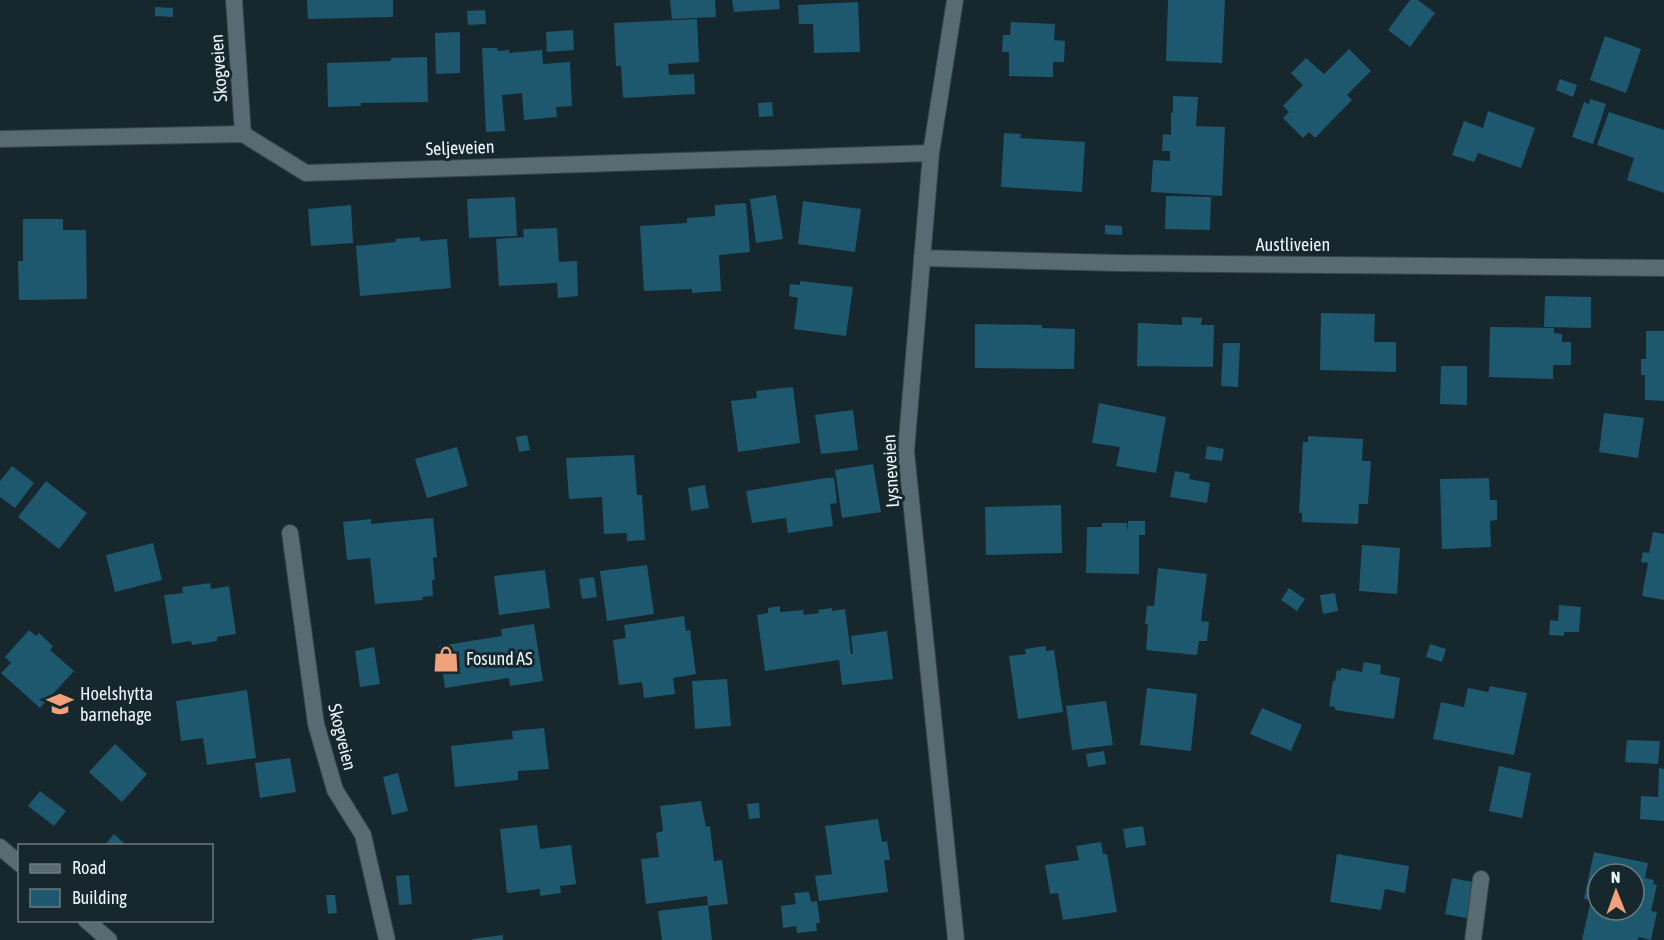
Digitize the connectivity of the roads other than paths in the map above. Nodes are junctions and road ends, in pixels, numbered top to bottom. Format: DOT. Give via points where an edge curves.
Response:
graph roads {
  1 [pos="234,0"];
  2 [pos="955,0"];
  3 [pos="243,134"];
  4 [pos="0,139"];
  5 [pos="931,153"];
  6 [pos="922,258"];
  7 [pos="1664,268"];
  8 [pos="290,533"];
  9 [pos="0,847"];
  10 [pos="18,862"];
  11 [pos="1481,879"];
  12 [pos="87,922"];
  13 [pos="109,940"];
  14 [pos="387,940"];
  15 [pos="956,940"];
  16 [pos="1473,940"];
  1 -- 3 [label="street, Skogveien"];
  2 -- 5 [label="street, Lysneveien"];
  3 -- 4 [label="street"];
  3 -- 5 [label="street, Seljeveien" via="306,173"];
  5 -- 6 [label="street, Lysneveien"];
  6 -- 7 [label="street, Austliveien"];
  6 -- 15 [label="street, Lysneveien" via="906,451"];
  8 -- 14 [label="street, Skogveien" via="316,724 335,790 363,835"];
  9 -- 10 [label="street"];
  11 -- 16 [label="street"];
  12 -- 13 [label="street"];
}
